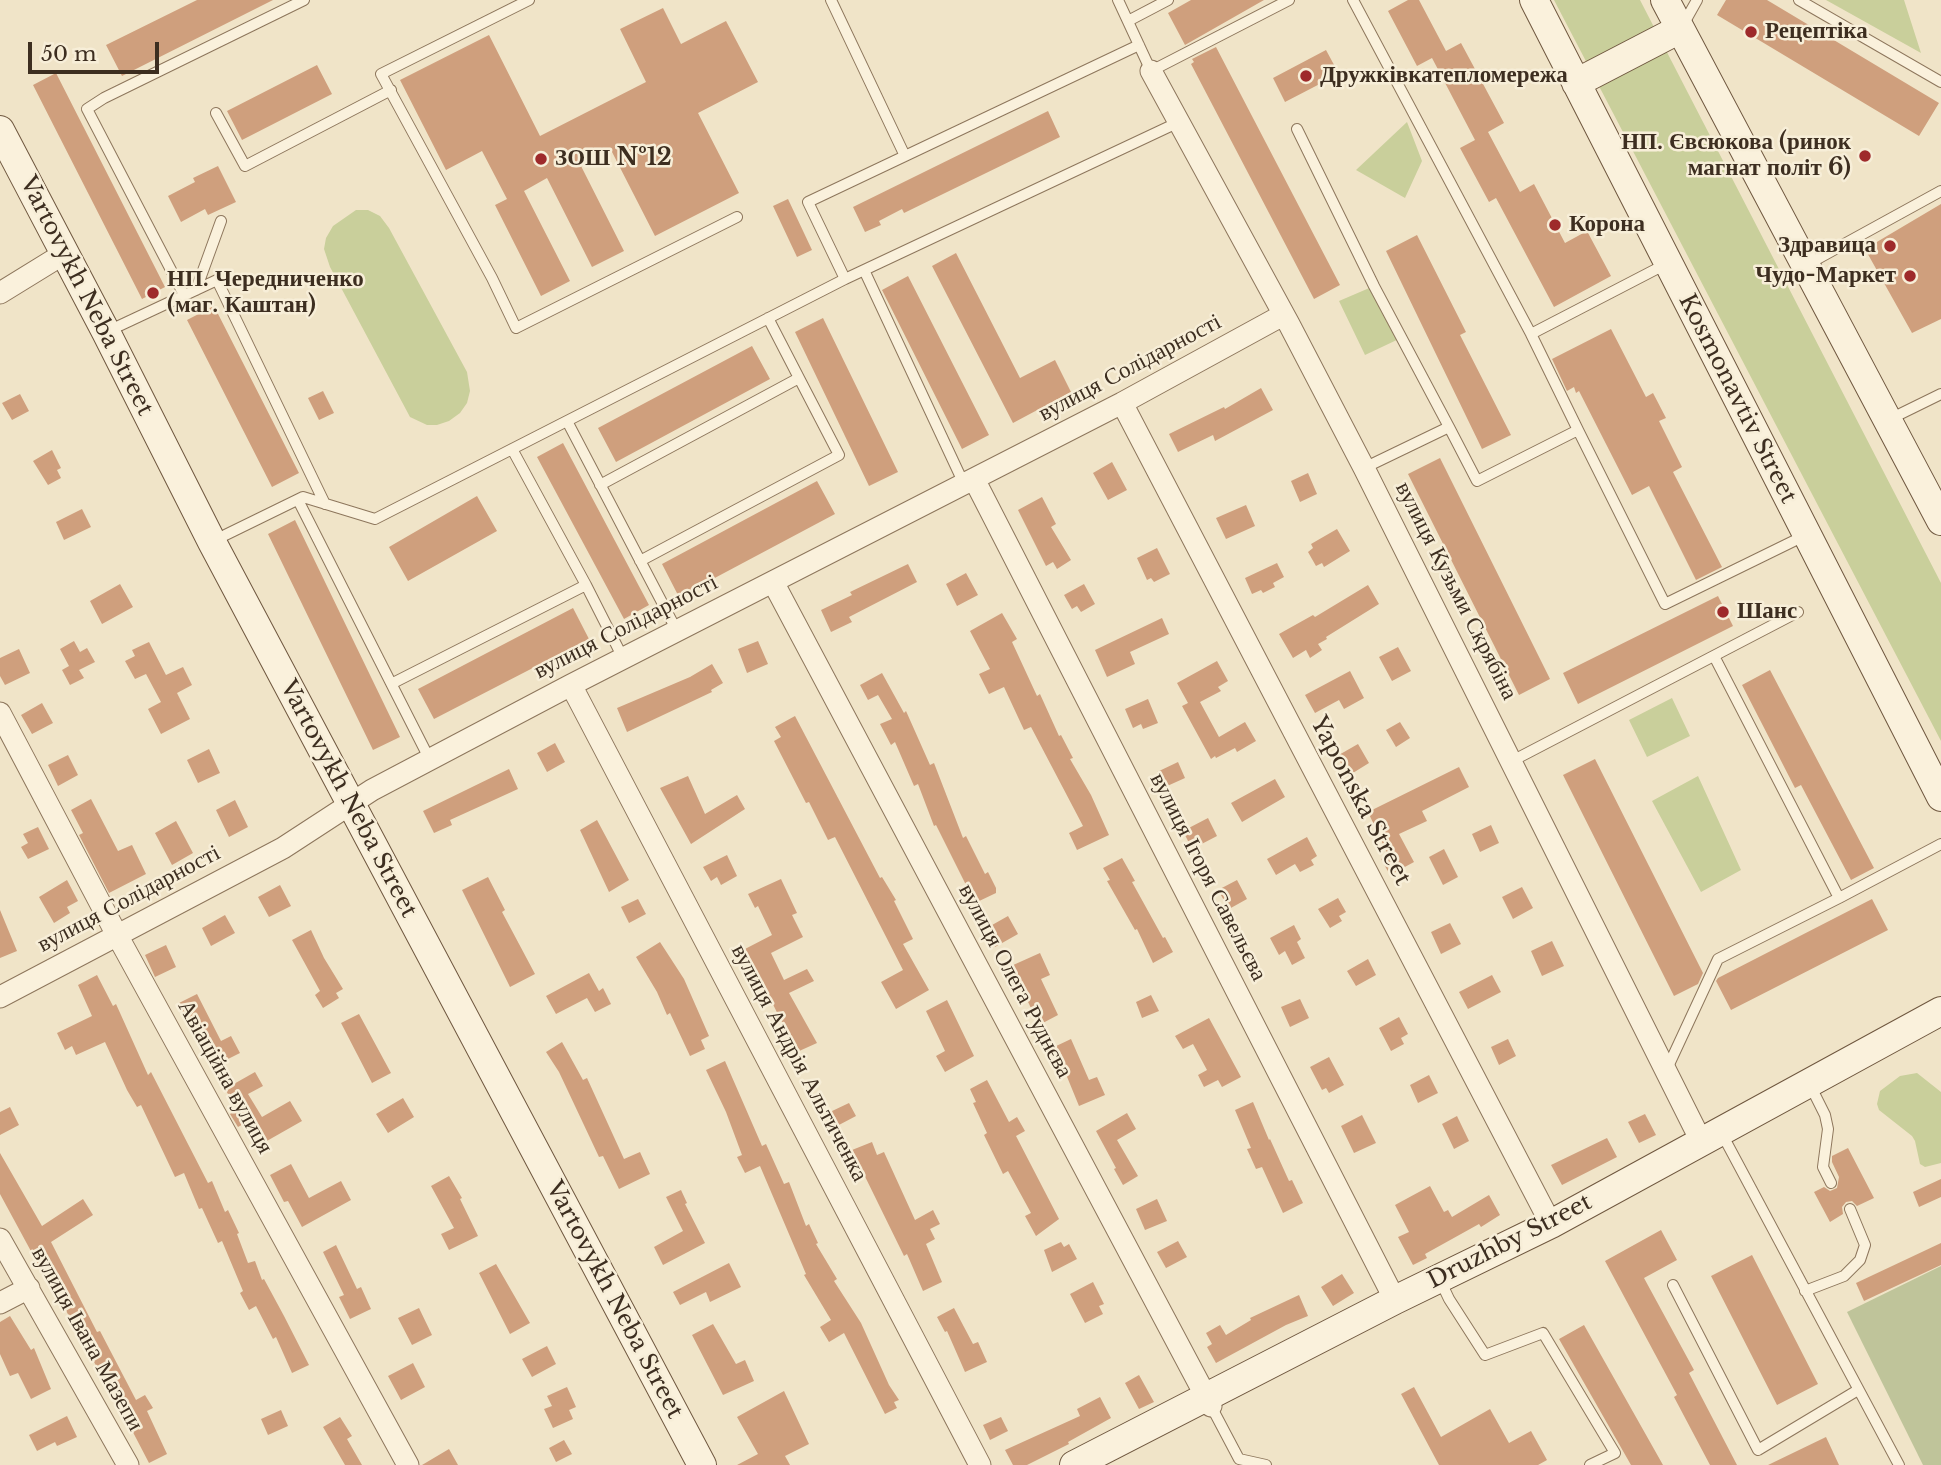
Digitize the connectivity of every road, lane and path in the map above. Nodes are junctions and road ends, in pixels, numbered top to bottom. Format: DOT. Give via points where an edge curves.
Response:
graph roads {
  1 [pos="304,0"];
  2 [pos="528,0"];
  3 [pos="831,0"];
  4 [pos="1118,0"];
  5 [pos="1168,0"];
  6 [pos="1289,0"];
  7 [pos="1353,0"];
  8 [pos="1534,0"];
  9 [pos="1665,0"];
  10 [pos="1697,0"];
  11 [pos="1799,0"];
  12 [pos="1128,21"];
  13 [pos="1680,29"];
  14 [pos="1139,45"];
  15 [pos="1151,71"];
  16 [pos="1941,82"];
  17 [pos="1576,83"];
  18 [pos="391,90"];
  19 [pos="216,113"];
  20 [pos="1179,122"];
  21 [pos="1297,129"];
  22 [pos="0,130"];
  23 [pos="905,156"];
  24 [pos="245,166"];
  25 [pos="232,172"];
  26 [pos="1941,191"];
  27 [pos="737,217"];
  28 [pos="221,221"];
  29 [pos="65,253"];
  30 [pos="1668,263"];
  31 [pos="1805,265"];
  32 [pos="864,270"];
  33 [pos="845,279"];
  34 [pos="196,290"];
  35 [pos="0,293"];
  36 [pos="184,295"];
  37 [pos="1283,316"];
  38 [pos="768,318"];
  39 [pos="106,332"];
  40 [pos="1531,334"];
  41 [pos="799,378"];
  42 [pos="1941,394"];
  43 [pos="1122,403"];
  44 [pos="1888,420"];
  45 [pos="567,421"];
  46 [pos="1449,427"];
  47 [pos="1578,430"];
  48 [pos="512,449"];
  49 [pos="1364,468"];
  50 [pos="969,481"];
  51 [pos="600,485"];
  52 [pos="298,500"];
  53 [pos="325,504"];
  54 [pos="1941,522"];
  55 [pos="1807,535"];
  56 [pos="212,542"];
  57 [pos="639,561"];
  58 [pos="773,582"];
  59 [pos="586,584"];
  60 [pos="1798,612"];
  61 [pos="677,631"];
  62 [pos="1714,656"];
  63 [pos="623,658"];
  64 [pos="393,683"];
  65 [pos="571,685"];
  66 [pos="0,713"];
  67 [pos="430,760"];
  68 [pos="1512,761"];
  69 [pos="1941,797"];
  70 [pos="350,803"];
  71 [pos="1941,844"];
  72 [pos="1839,898"];
  73 [pos="117,935"];
  74 [pos="0,997"];
  75 [pos="1941,1011"];
  76 [pos="1665,1069"];
  77 [pos="1808,1083"];
  78 [pos="1679,1097"];
  79 [pos="1711,1136"];
  80 [pos="1831,1182"];
  81 [pos="1850,1209"];
  82 [pos="1551,1224"];
  83 [pos="0,1239"];
  84 [pos="1439,1278"];
  85 [pos="1673,1285"];
  86 [pos="29,1288"];
  87 [pos="1805,1291"];
  88 [pos="1395,1300"];
  89 [pos="0,1303"];
  90 [pos="1858,1390"];
  91 [pos="1209,1401"];
  92 [pos="128,1465"];
  93 [pos="408,1465"];
  94 [pos="702,1465"];
  95 [pos="980,1465"];
  96 [pos="1074,1465"];
  97 [pos="1266,1465"];
  98 [pos="1590,1465"];
  99 [pos="1899,1465"];
  1 -- 36 [label="lane" via="87,109"];
  2 -- 18 [label="lane" via="381,74"];
  3 -- 23 [label="lane"];
  4 -- 12 [label="lane"];
  5 -- 12 [label="lane"];
  6 -- 15 [label="lane"];
  7 -- 40 [label="lane"];
  8 -- 17 [label="street, Kosmonavtiv Street"];
  9 -- 13 [label="street"];
  10 -- 13 [label="lane"];
  11 -- 16 [label="lane"];
  12 -- 14 [label="lane"];
  13 -- 17 [label="street"];
  13 -- 31 [label="street"];
  14 -- 15 [label="lane"];
  14 -- 23 [label="lane"];
  15 -- 20 [label="street, вулиця Кузьми Скрябіна"];
  17 -- 30 [label="street, Kosmonavtiv Street"];
  18 -- 24 [label="lane"];
  18 -- 27 [label="lane" via="516,328"];
  19 -- 24 [label="lane"];
  20 -- 32 [label="lane"];
  20 -- 49 [label="street, вулиця Кузьми Скрябіна"];
  21 -- 46 [label="lane"];
  22 -- 29 [label="street, Vartovykh Neba Street"];
  23 -- 33 [label="lane" via="808,202"];
  24 -- 25 [label="lane"];
  26 -- 31 [label="lane"];
  28 -- 34 [label="lane"];
  29 -- 35 [label="street"];
  29 -- 39 [label="street, Vartovykh Neba Street"];
  30 -- 40 [label="lane"];
  30 -- 55 [label="street, Kosmonavtiv Street"];
  31 -- 44 [label="street"];
  32 -- 33 [label="lane"];
  32 -- 50 [label="lane"];
  33 -- 38 [label="lane"];
  34 -- 36 [label="lane"];
  34 -- 53 [label="lane" via="217,280"];
  36 -- 39 [label="lane"];
  37 -- 43 [label="street, вулиця Солідарності"];
  38 -- 41 [label="lane"];
  38 -- 45 [label="lane"];
  39 -- 56 [label="street, Vartovykh Neba Street"];
  40 -- 47 [label="lane"];
  41 -- 51 [label="lane"];
  41 -- 57 [label="lane" via="839,455"];
  42 -- 44 [label="lane"];
  43 -- 50 [label="street, вулиця Солідарності"];
  43 -- 82 [label="street, Yaponska Street"];
  44 -- 54 [label="street"];
  45 -- 48 [label="lane"];
  45 -- 51 [label="lane"];
  46 -- 47 [label="lane" via="1477,481"];
  46 -- 49 [label="lane"];
  47 -- 55 [label="lane" via="1665,604"];
  48 -- 53 [label="lane" via="375,519"];
  48 -- 59 [label="lane"];
  49 -- 68 [label="street, вулиця Кузьми Скрябіна"];
  50 -- 58 [label="street, вулиця Солідарності"];
  50 -- 88 [label="street, вулиця Ігоря Савельєва"];
  51 -- 57 [label="lane"];
  52 -- 53 [label="lane" via="303,497"];
  52 -- 56 [label="lane"];
  52 -- 64 [label="lane"];
  55 -- 69 [label="street, Kosmonavtiv Street"];
  56 -- 70 [label="street, Vartovykh Neba Street"];
  57 -- 61 [label="lane"];
  58 -- 61 [label="street, вулиця Солідарності"];
  58 -- 91 [label="street, вулиця Олега Руднєва"];
  59 -- 63 [label="lane"];
  59 -- 64 [label="lane"];
  60 -- 62 [label="lane"];
  61 -- 63 [label="street, вулиця Солідарності"];
  62 -- 68 [label="lane"];
  62 -- 72 [label="lane"];
  63 -- 65 [label="street, вулиця Солідарності"];
  64 -- 67 [label="lane"];
  65 -- 67 [label="street, вулиця Солідарності"];
  65 -- 95 [label="street, вулиця Андрія Альтиченка"];
  66 -- 73 [label="street, Авіаційна вулиця"];
  67 -- 70 [label="street, вулиця Солідарності"];
  68 -- 76 [label="street, вулиця Кузьми Скрябіна"];
  70 -- 73 [label="street, вулиця Солідарності" via="283,848"];
  70 -- 94 [label="street, Vartovykh Neba Street"];
  71 -- 72 [label="lane"];
  72 -- 76 [label="lane" via="1718,959"];
  73 -- 74 [label="street, вулиця Солідарності"];
  73 -- 93 [label="street, Авіаційна вулиця"];
  75 -- 77 [label="street, Druzhby Street"];
  76 -- 78 [label="lane"];
  77 -- 79 [label="street, Druzhby Street"];
  77 -- 80 [label="lane" via="1825,1115 1828,1129 1823,1167"];
  78 -- 79 [label="street"];
  79 -- 82 [label="street, Druzhby Street"];
  79 -- 87 [label="lane"];
  81 -- 87 [label="lane" via="1865,1245 1860,1259 1844,1276"];
  82 -- 84 [label="street, Druzhby Street"];
  83 -- 86 [label="street, вулиця Івана Мазепи"];
  84 -- 88 [label="street, Druzhby Street"];
  84 -- 98 [label="lane" via="1485,1355 1543,1333 1615,1453"];
  85 -- 90 [label="lane" via="1758,1450"];
  86 -- 89 [label="street"];
  86 -- 92 [label="street, вулиця Івана Мазепи"];
  87 -- 90 [label="lane"];
  88 -- 91 [label="street, Druzhby Street"];
  90 -- 99 [label="lane"];
  91 -- 96 [label="street, Druzhby Street"];
  91 -- 97 [label="lane" via="1239,1459"];
}
